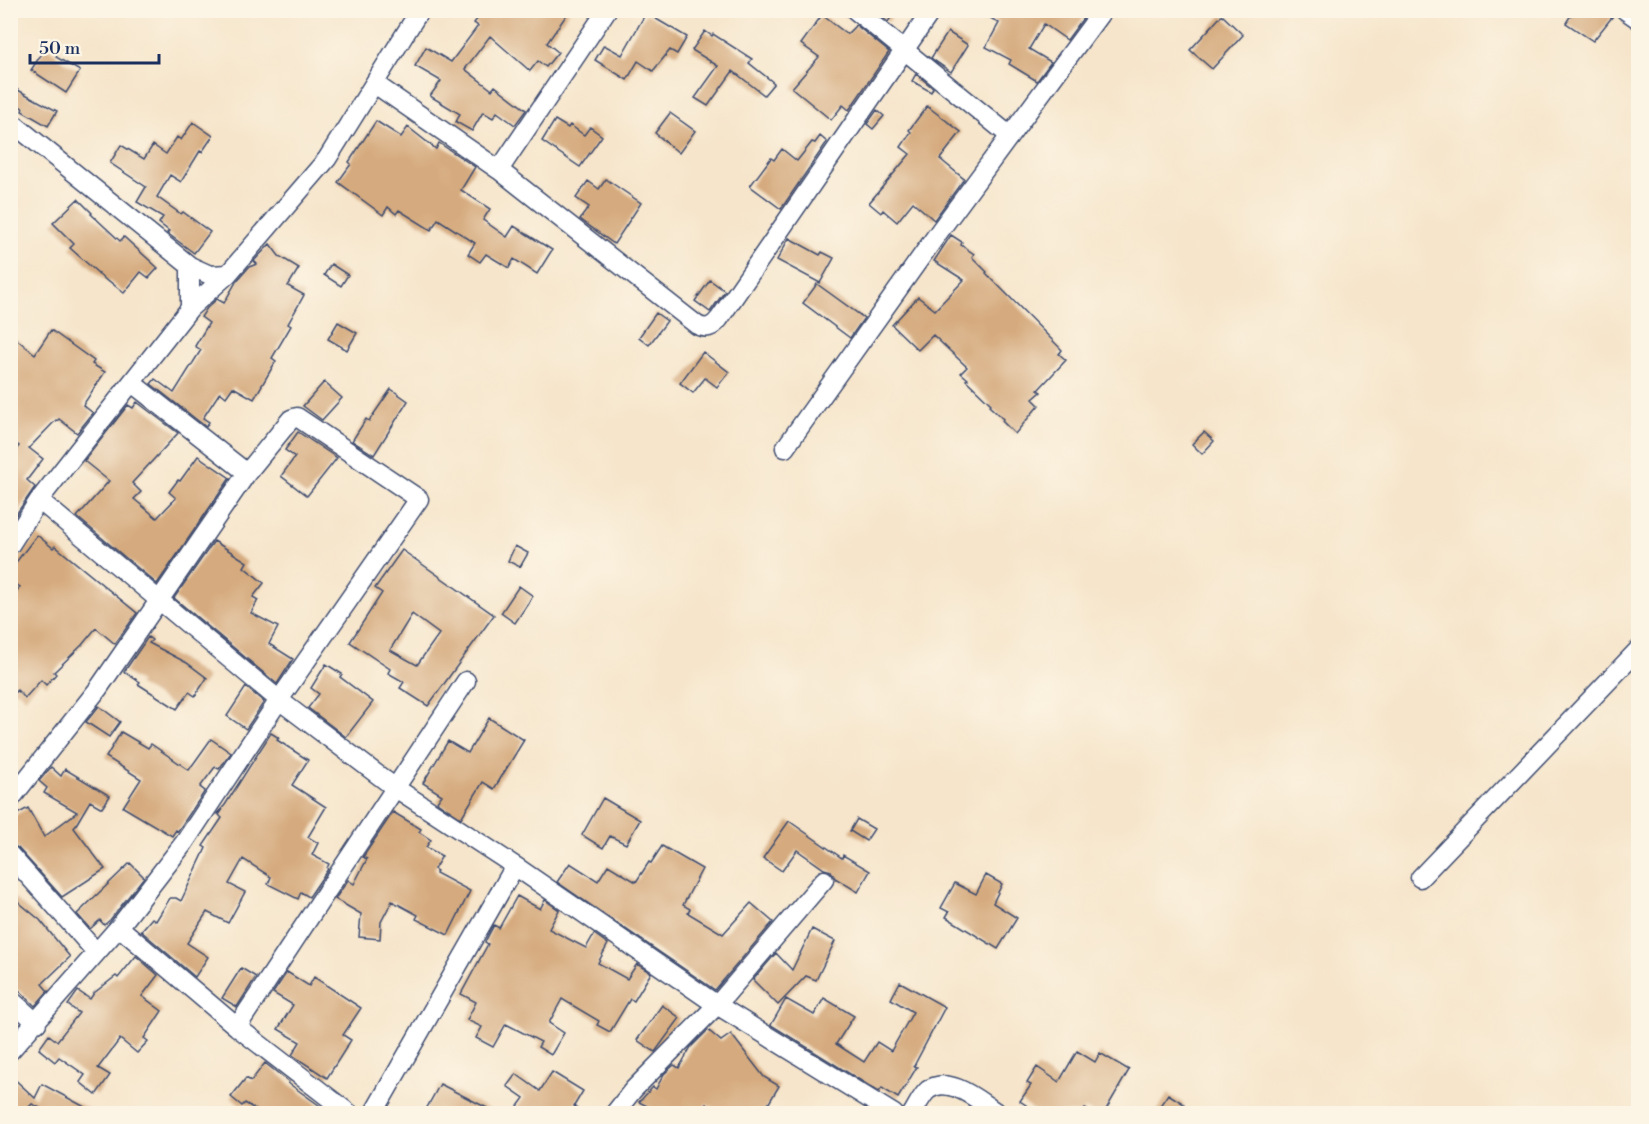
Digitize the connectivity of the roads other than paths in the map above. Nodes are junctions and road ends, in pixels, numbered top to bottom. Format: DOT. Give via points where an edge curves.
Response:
graph roads {
  1 [pos="420,10"];
  2 [pos="607,10"];
  3 [pos="855,10"];
  4 [pos="932,10"];
  5 [pos="1103,10"];
  6 [pos="1625,10"];
  7 [pos="1638,19"];
  8 [pos="904,51"];
  9 [pos="375,84"];
  10 [pos="10,121"];
  11 [pos="1010,136"];
  12 [pos="499,170"];
  13 [pos="190,266"];
  14 [pos="228,274"];
  15 [pos="190,308"];
  16 [pos="132,383"];
  17 [pos="785,448"];
  18 [pos="247,473"];
  19 [pos="39,500"];
  20 [pos="10,545"];
  21 [pos="158,601"];
  22 [pos="1638,650"];
  23 [pos="466,681"];
  24 [pos="279,700"];
  25 [pos="394,787"];
  26 [pos="19,788"];
  27 [pos="10,855"];
  28 [pos="515,866"];
  29 [pos="1420,878"];
  30 [pos="824,880"];
  31 [pos="119,927"];
  32 [pos="96,952"];
  33 [pos="10,999"];
  34 [pos="717,1005"];
  35 [pos="37,1023"];
  36 [pos="237,1027"];
  37 [pos="10,1051"];
  38 [pos="350,1113"];
  39 [pos="373,1113"];
  40 [pos="615,1113"];
  41 [pos="894,1113"];
  42 [pos="912,1113"];
  43 [pos="999,1113"];
  1 -- 9 [label="street"];
  2 -- 12 [label="street"];
  3 -- 8 [label="street"];
  4 -- 8 [label="street"];
  5 -- 11 [label="street"];
  6 -- 7 [label="street"];
  8 -- 11 [label="street"];
  8 -- 12 [label="street" via="719,320 708,328 697,326"];
  9 -- 12 [label="street"];
  9 -- 14 [label="street" via="327,159"];
  10 -- 13 [label="street"];
  11 -- 17 [label="street"];
  13 -- 14 [label="street" via="210,275"];
  13 -- 15 [label="street"];
  14 -- 15 [label="street"];
  15 -- 16 [label="street"];
  16 -- 18 [label="street"];
  16 -- 19 [label="street"];
  18 -- 21 [label="street"];
  18 -- 24 [label="street" via="291,419 297,417 419,500"];
  19 -- 20 [label="street"];
  19 -- 21 [label="street"];
  21 -- 24 [label="street"];
  21 -- 26 [label="street" via="98,688"];
  22 -- 29 [label="street"];
  23 -- 25 [label="street"];
  24 -- 25 [label="street"];
  24 -- 31 [label="street" via="184,843"];
  25 -- 28 [label="street"];
  25 -- 36 [label="street"];
  27 -- 32 [label="street"];
  28 -- 34 [label="street"];
  28 -- 39 [label="street"];
  30 -- 34 [label="street"];
  31 -- 32 [label="street"];
  31 -- 36 [label="street"];
  32 -- 35 [label="street"];
  33 -- 35 [label="street"];
  34 -- 40 [label="street"];
  34 -- 41 [label="street"];
  35 -- 37 [label="street"];
  36 -- 38 [label="street"];
  42 -- 43 [label="street" via="927,1091 939,1084 954,1086"];
}
